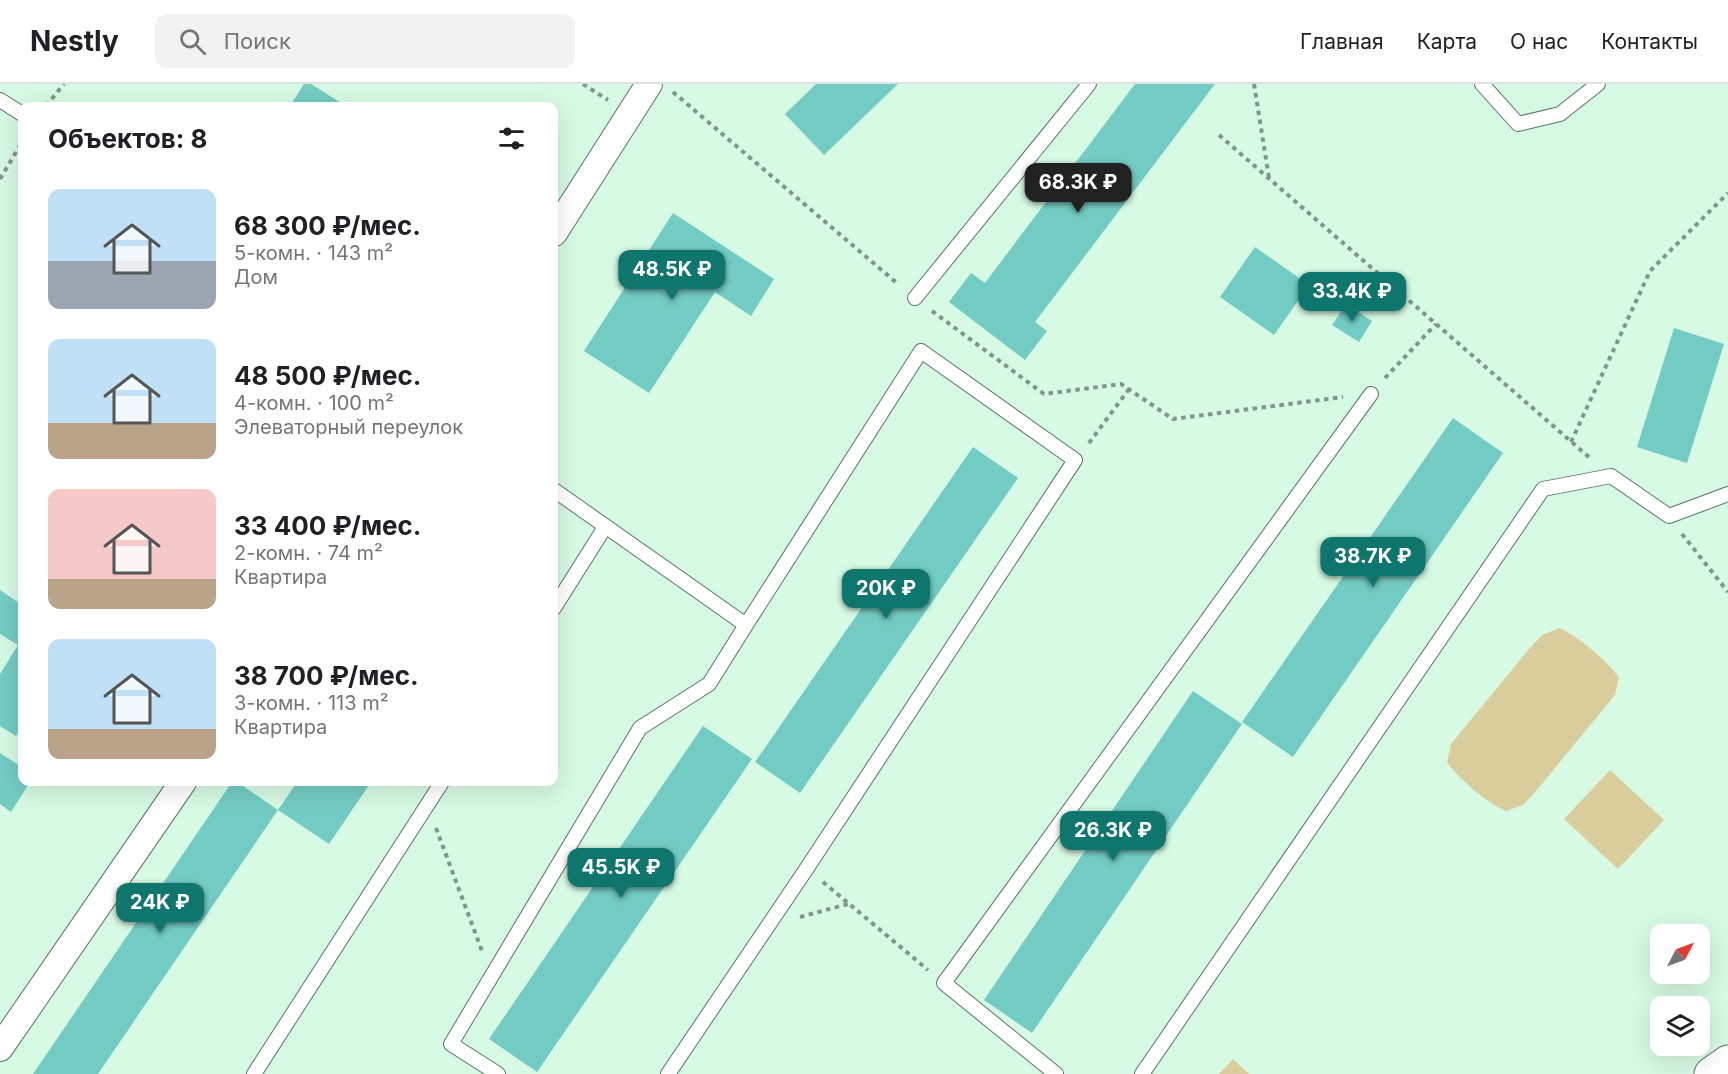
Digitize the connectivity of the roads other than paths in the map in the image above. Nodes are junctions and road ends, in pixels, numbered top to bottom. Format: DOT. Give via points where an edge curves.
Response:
graph roads {
  1 [pos="1089,84"];
  2 [pos="1482,84"];
  3 [pos="1598,84"];
  4 [pos="661,88"];
  5 [pos="0,100"];
  6 [pos="18,111"];
  7 [pos="558,227"];
  8 [pos="915,298"];
  9 [pos="1371,394"];
  10 [pos="558,493"];
  11 [pos="1728,494"];
  12 [pos="605,527"];
  13 [pos="558,602"];
  14 [pos="746,625"];
  15 [pos="180,786"];
  16 [pos="439,786"];
  17 [pos="0,1048"];
  18 [pos="1728,1062"];
  19 [pos="254,1074"];
  20 [pos="498,1074"];
  21 [pos="668,1074"];
  22 [pos="1056,1074"];
  23 [pos="1142,1074"];
  24 [pos="1711,1074"];
  1 -- 8 [label="lane"];
  2 -- 3 [label="lane" via="1518,124 1560,114"];
  4 -- 7 [label="street"];
  5 -- 6 [label="lane"];
  9 -- 22 [label="lane" via="944,983"];
  10 -- 12 [label="lane"];
  11 -- 23 [label="lane" via="1669,516 1611,476 1543,489"];
  12 -- 13 [label="lane"];
  12 -- 14 [label="lane"];
  14 -- 20 [label="lane" via="709,684 640,728 451,1044"];
  14 -- 21 [label="lane" via="921,351 1075,460"];
  15 -- 17 [label="street"];
  16 -- 19 [label="lane"];
  18 -- 24 [label="street"];
}
